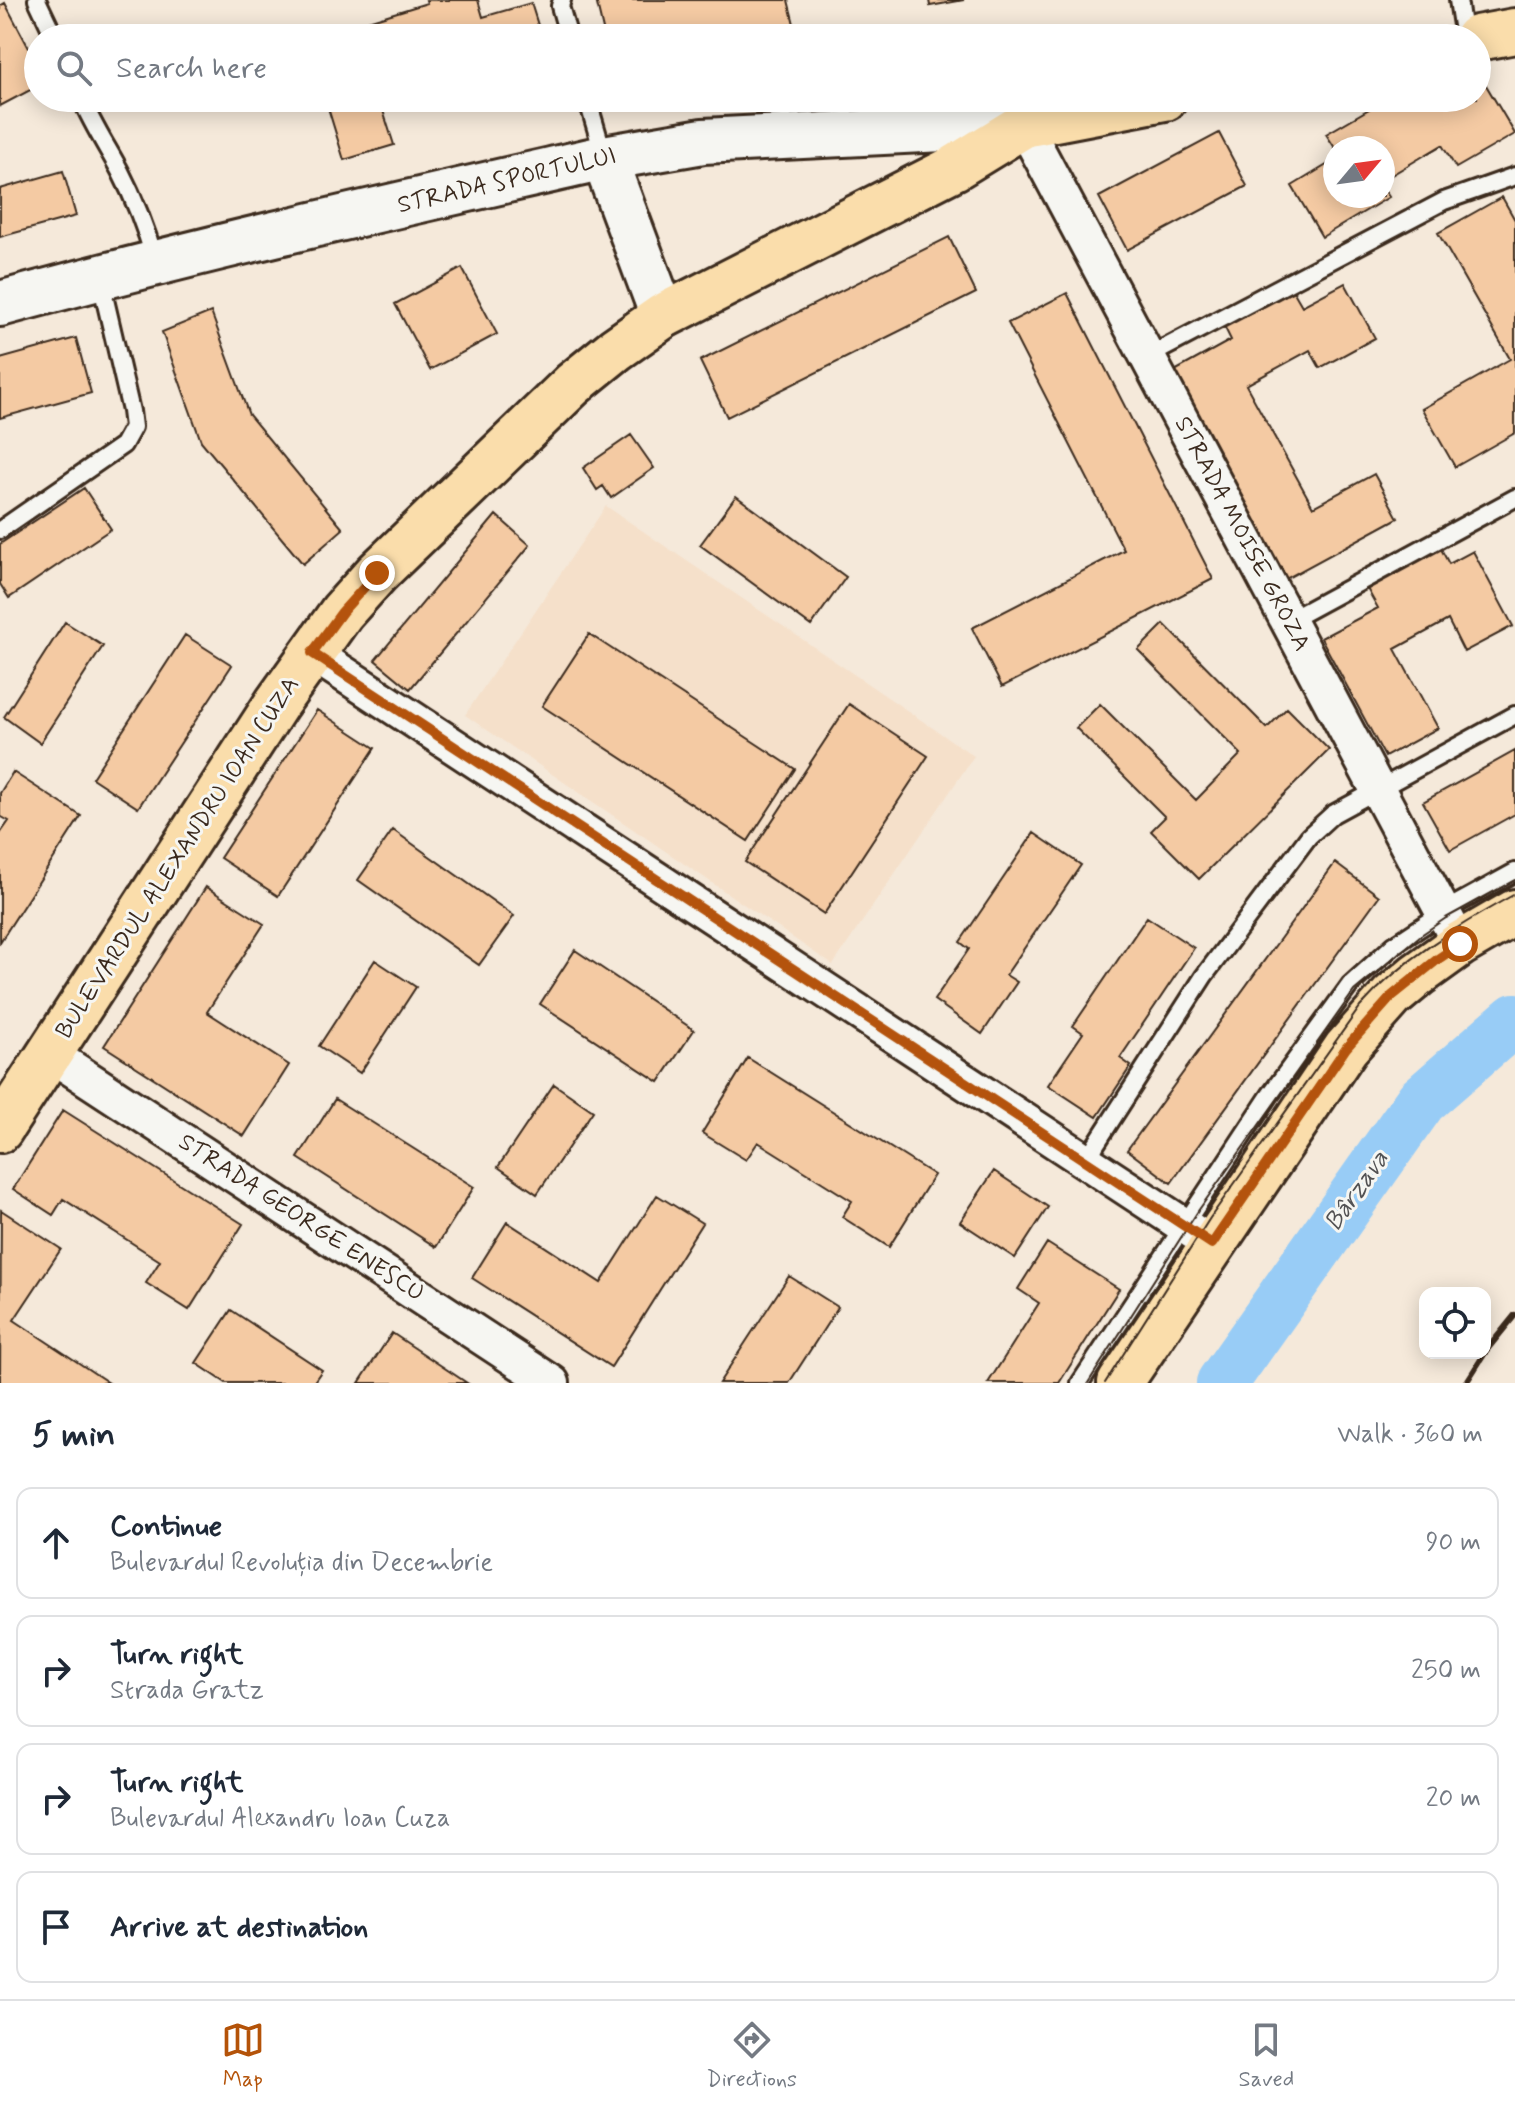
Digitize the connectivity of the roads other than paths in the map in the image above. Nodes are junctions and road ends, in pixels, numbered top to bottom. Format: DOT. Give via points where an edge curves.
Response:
graph roads {
  1 [pos="37,0"];
  2 [pos="562,0"];
  3 [pos="1458,0"];
  4 [pos="48,24"];
  5 [pos="565,24"];
  6 [pos="1462,24"];
  7 [pos="1515,31"];
  8 [pos="1491,35"];
  9 [pos="87,112"];
  10 [pos="591,112"];
  11 [pos="1092,112"];
  12 [pos="1024,125"];
  13 [pos="604,158"];
  14 [pos="1515,177"];
  15 [pos="155,263"];
  16 [pos="99,277"];
  17 [pos="0,304"];
  18 [pos="663,316"];
  19 [pos="1147,357"];
  20 [pos="1515,498"];
  21 [pos="0,530"];
  22 [pos="1288,621"];
  23 [pos="312,653"];
  24 [pos="1515,715"];
  25 [pos="1378,789"];
  26 [pos="1515,872"];
  27 [pos="1515,912"];
  28 [pos="1452,928"];
  29 [pos="50,1054"];
  30 [pos="2,1124"];
  31 [pos="1087,1162"];
  32 [pos="1198,1234"];
  33 [pos="552,1383"];
  34 [pos="1080,1383"];
  35 [pos="1120,1383"];
  1 -- 4 [label="lane"];
  2 -- 5 [label="lane"];
  3 -- 6 [label="lane"];
  7 -- 8 [label="main road"];
  9 -- 15 [label="lane" via="138,210"];
  10 -- 13 [label="lane"];
  11 -- 12 [label="main road, BULEVARDUL ALEXANDRU IOAN CUZA"];
  12 -- 13 [label="main road, STRADA SPORTULUI" via="703,141"];
  12 -- 18 [label="main road, BULEVARDUL ALEXANDRU IOAN CUZA" via="954,168"];
  12 -- 19 [label="street, STRADA MOISE GROZA"];
  13 -- 15 [label="main road, STRADA SPORTULUI"];
  13 -- 18 [label="main road"];
  14 -- 19 [label="lane" via="1444,201"];
  15 -- 16 [label="main road, STRADA SPORTULUI"];
  16 -- 17 [label="main road, STRADA SPORTULUI"];
  16 -- 21 [label="lane" via="133,427 123,445"];
  18 -- 23 [label="main road, BULEVARDUL ALEXANDRU IOAN CUZA" via="541,413 377,573"];
  19 -- 22 [label="street, STRADA MOISE GROZA"];
  20 -- 22 [label="lane"];
  22 -- 25 [label="street, STRADA MOISE GROZA"];
  23 -- 29 [label="main road, BULEVARDUL ALEXANDRU IOAN CUZA"];
  23 -- 31 [label="street"];
  24 -- 25 [label="lane"];
  25 -- 28 [label="street, STRADA MOISE GROZA"];
  25 -- 31 [label="lane" via="1333,814 1309,836 1204,976"];
  26 -- 28 [label="lane"];
  27 -- 28 [label="main road"];
  28 -- 32 [label="main road" via="1427,967 1392,996 1346,1048"];
  29 -- 30 [label="main road, BULEVARDUL ALEXANDRU IOAN CUZA"];
  29 -- 33 [label="street, STRADA GEORGE ENESCU"];
  31 -- 32 [label="street"];
  32 -- 34 [label="lane"];
  32 -- 35 [label="main road"];
}
